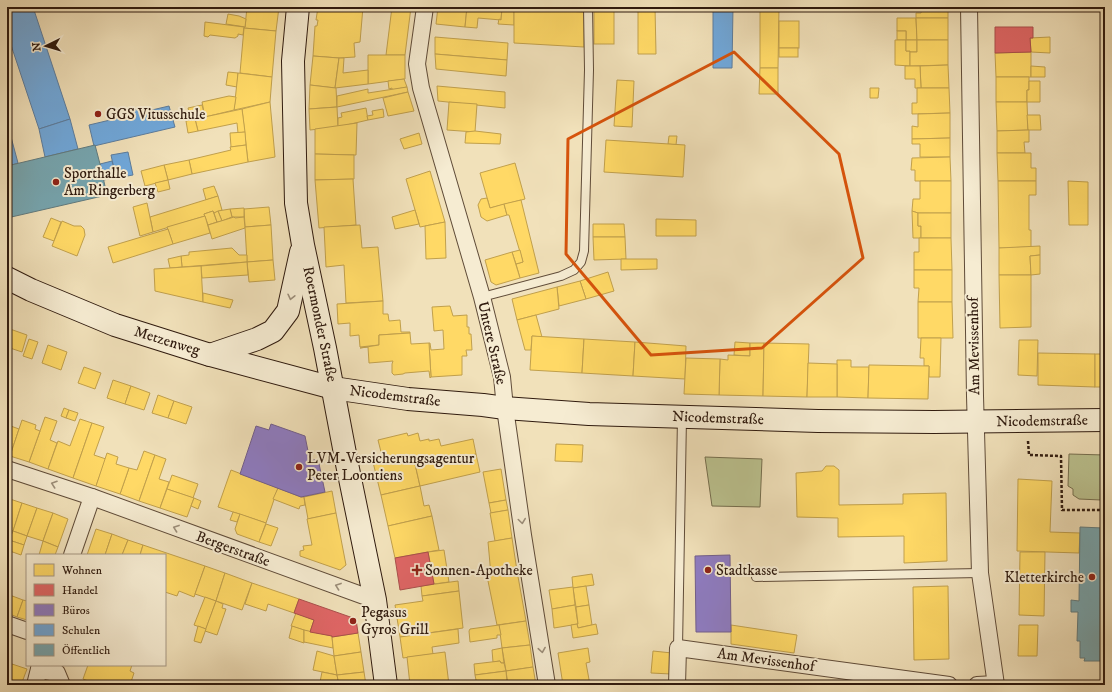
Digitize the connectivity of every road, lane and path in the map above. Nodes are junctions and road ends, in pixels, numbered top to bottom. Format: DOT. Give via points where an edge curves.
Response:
graph roads {
  1 [pos="298,7"];
  2 [pos="425,7"];
  3 [pos="588,7"];
  4 [pos="970,7"];
  5 [pos="303,245"];
  6 [pos="11,282"];
  7 [pos="482,297"];
  8 [pos="210,355"];
  9 [pos="333,388"];
  10 [pos="505,408"];
  11 [pos="682,416"];
  12 [pos="1105,420"];
  13 [pos="976,422"];
  14 [pos="1028,440"];
  15 [pos="7,468"];
  16 [pos="92,498"];
  17 [pos="1105,510"];
  18 [pos="72,554"];
  19 [pos="980,573"];
  20 [pos="756,577"];
  21 [pos="375,600"];
  22 [pos="7,624"];
  23 [pos="26,631"];
  24 [pos="678,648"];
  25 [pos="38,673"];
  26 [pos="996,684"];
  27 [pos="62,685"];
  28 [pos="386,685"];
  29 [pos="547,685"];
  30 [pos="677,685"];
  31 [pos="949,685"];
  32 [pos="977,685"];
  1 -- 5 [label="main road, Roermonder Straße" via="293,61 296,203"];
  2 -- 7 [label="street, Untere Straße" via="417,64"];
  3 -- 7 [label="lane" via="589,70 584,251 580,262 574,270 561,276"];
  4 -- 13 [label="street, Am Mevissenhof"];
  5 -- 8 [label="main road, one-way" via="288,311 273,331"];
  5 -- 9 [label="main road, Roermonder Straße"];
  6 -- 8 [label="main road, Metzenweg" via="115,325"];
  7 -- 10 [label="street, Untere Straße" via="502,377"];
  8 -- 9 [label="main road, Metzenweg"];
  9 -- 10 [label="main road, Nicodemstraße" via="408,399"];
  9 -- 21 [label="main road, Roermonder Straße"];
  10 -- 11 [label="main road, Nicodemstraße" via="589,414"];
  10 -- 29 [label="street, Untere Straße, one-way"];
  11 -- 13 [label="main road, Nicodemstraße" via="818,421"];
  11 -- 24 [label="lane"];
  12 -- 13 [label="main road, Nicodemstraße"];
  13 -- 19 [label="street, Am Mevissenhof"];
  14 -- 17 [label="path" via="1029,455 1061,456 1062,510"];
  16 -- 15 [label="street, Bergerstraße, one-way"];
  16 -- 18 [label="street"];
  21 -- 16 [label="street, Bergerstraße, one-way"];
  19 -- 20 [label="lane"];
  19 -- 26 [label="street, Am Mevissenhof"];
  21 -- 28 [label="main road, Roermonder Straße"];
  22 -- 23 [label="street"];
  24 -- 30 [label="street"];
  24 -- 31 [label="street, Am Mevissenhof"];
  25 -- 27 [label="street" via="57,673"];
  26 -- 32 [label="street, Am Mevissenhof"];
}
